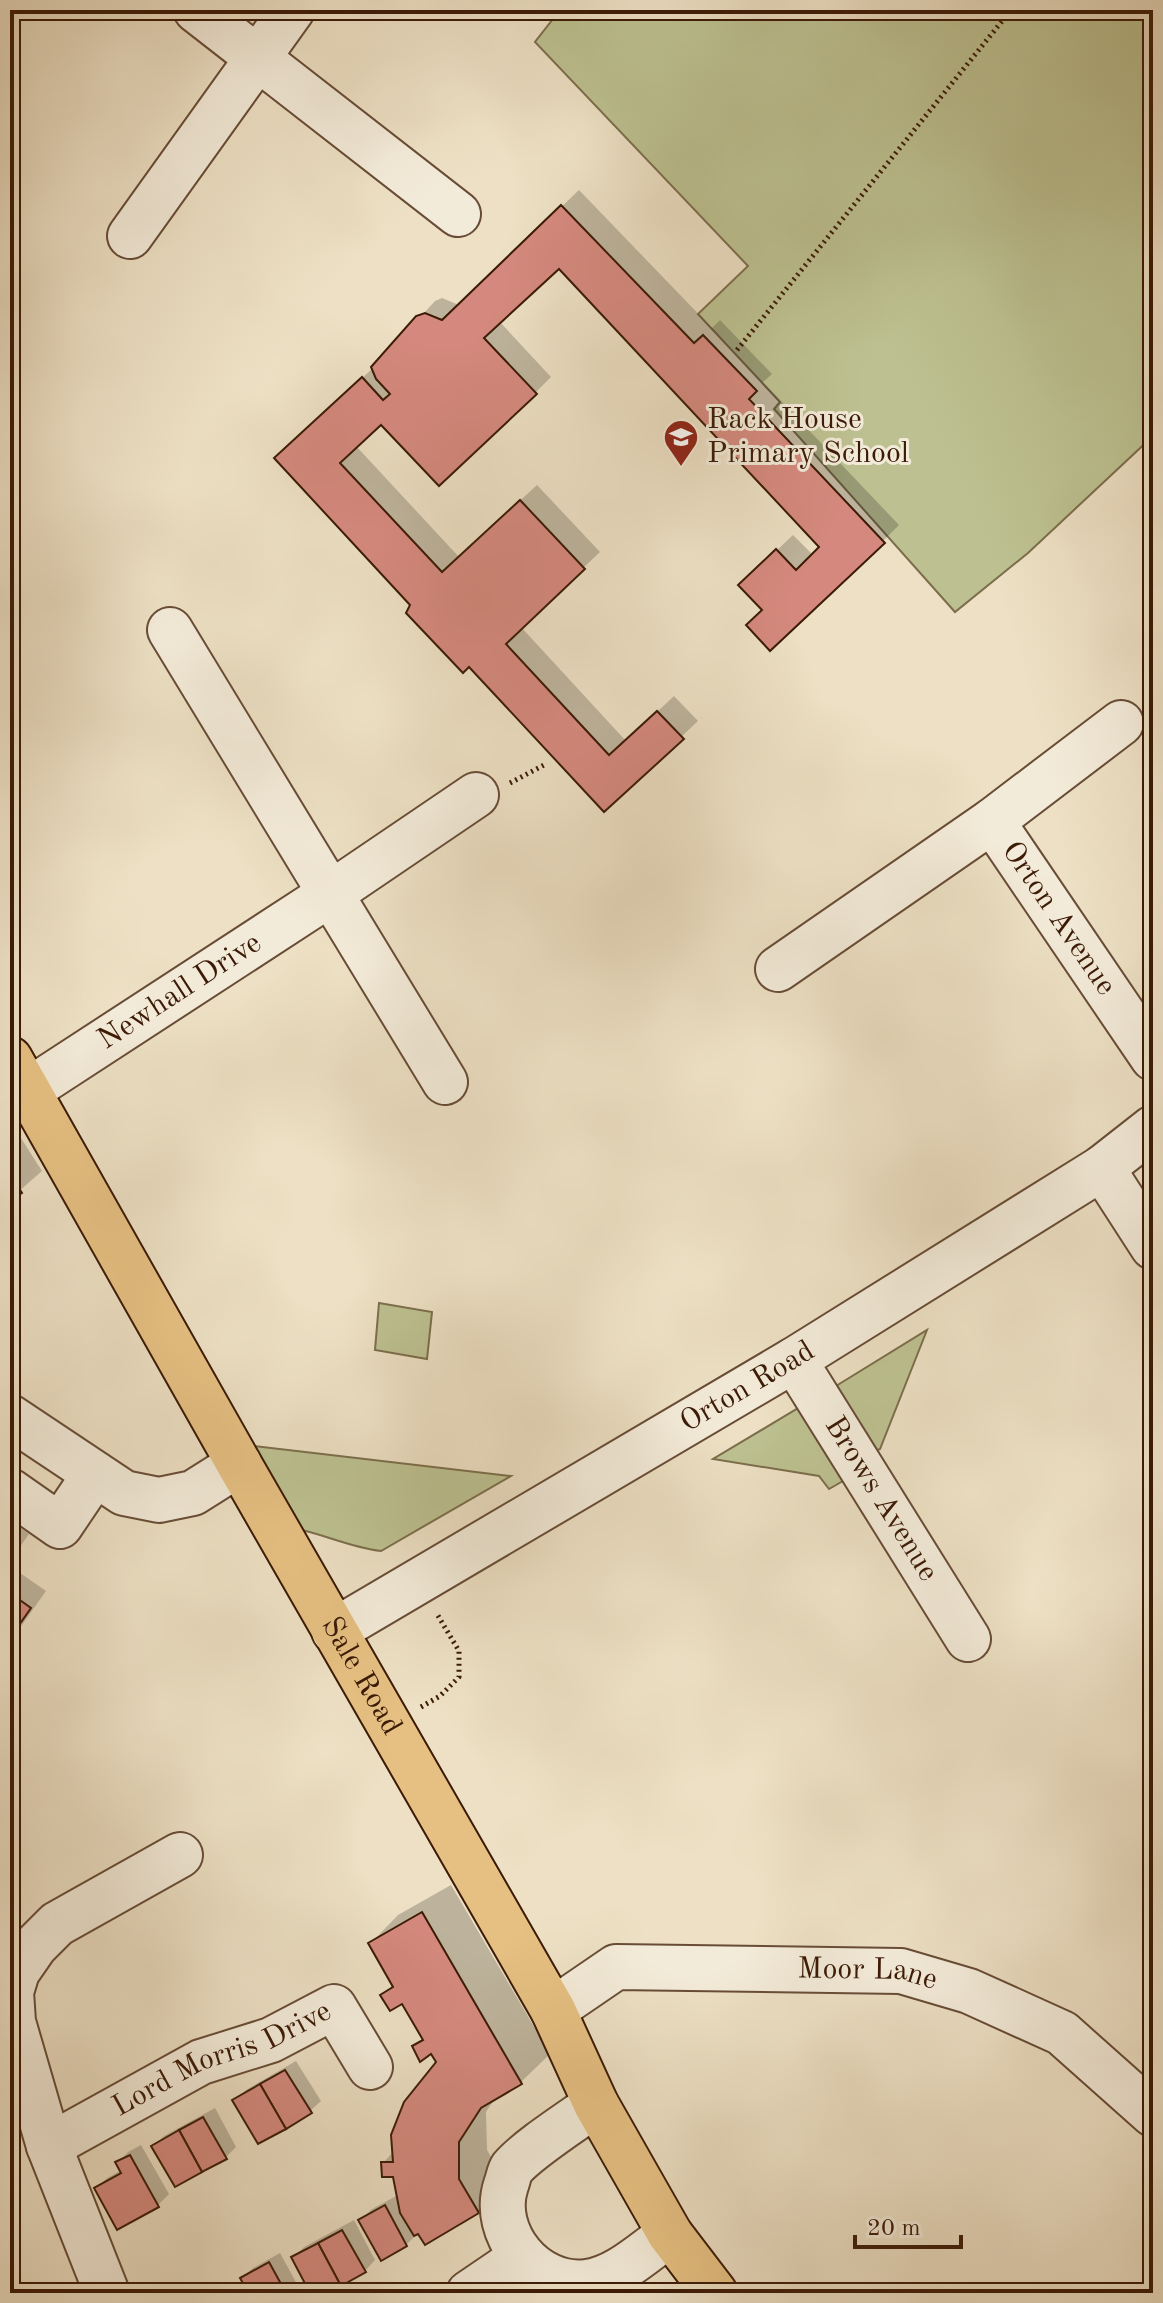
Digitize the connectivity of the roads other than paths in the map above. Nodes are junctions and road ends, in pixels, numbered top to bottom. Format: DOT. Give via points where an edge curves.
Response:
graph roads {
  1 [pos="196,10"];
  2 [pos="292,10"];
  3 [pos="258,56"];
  4 [pos="442,202"];
  5 [pos="130,236"];
  6 [pos="170,630"];
  7 [pos="1121,723"];
  8 [pos="476,795"];
  9 [pos="992,821"];
  10 [pos="330,894"];
  11 [pos="778,969"];
  12 [pos="1153,1058"];
  13 [pos="19,1074"];
  14 [pos="445,1082"];
  15 [pos="1153,1128"];
  16 [pos="1102,1168"];
  17 [pos="1153,1247"];
  18 [pos="794,1360"];
  19 [pos="10,1417"];
  20 [pos="239,1464"];
  21 [pos="95,1474"];
  22 [pos="10,1491"];
  23 [pos="334,1631"];
  24 [pos="968,1639"];
  25 [pos="180,1855"];
  26 [pos="553,2010"];
  27 [pos="370,2067"];
  28 [pos="596,2104"];
  29 [pos="1153,2114"];
  30 [pos="49,2146"];
  31 [pos="670,2234"];
  32 [pos="522,2257"];
  33 [pos="107,2293"];
  34 [pos="469,2293"];
  35 [pos="715,2293"];
  1 -- 3 [label="street"];
  2 -- 3 [label="street"];
  3 -- 4 [label="street"];
  3 -- 5 [label="street"];
  6 -- 10 [label="street"];
  7 -- 9 [label="street, Orton Avenue"];
  8 -- 10 [label="street, Newhall Drive"];
  9 -- 11 [label="street, Orton Avenue"];
  9 -- 12 [label="street, Orton Avenue"];
  10 -- 13 [label="street, Newhall Drive"];
  10 -- 14 [label="street"];
  13 -- 20 [label="main road, Sale Road"];
  15 -- 16 [label="street, Orton Road"];
  16 -- 17 [label="street"];
  16 -- 18 [label="street, Orton Road"];
  18 -- 23 [label="street, Orton Road"];
  18 -- 24 [label="street, Brows Avenue"];
  19 -- 21 [label="street"];
  20 -- 21 [label="street" via="193,1493 159,1500 124,1493"];
  20 -- 23 [label="main road, Sale Road"];
  21 -- 22 [label="street" via="60,1526"];
  23 -- 26 [label="main road, Sale Road"];
  25 -- 30 [label="street" via="57,1924 17,1972 11,1992 13,2022"];
  26 -- 28 [label="main road, Sale Road"];
  26 -- 29 [label="street, Moor Lane" via="616,1967 901,1971 969,1991 1062,2033"];
  27 -- 30 [label="street, Lord Morris Drive" via="334,2007 271,2040 201,2062"];
  28 -- 31 [label="main road, Sale Road"];
  28 -- 32 [label="street" via="511,2169 502,2198 505,2231"];
  30 -- 33 [label="street"];
  31 -- 32 [label="street" via="609,2276 584,2283 554,2279"];
  31 -- 35 [label="main road, Sale Road"];
  32 -- 34 [label="street"];
}
